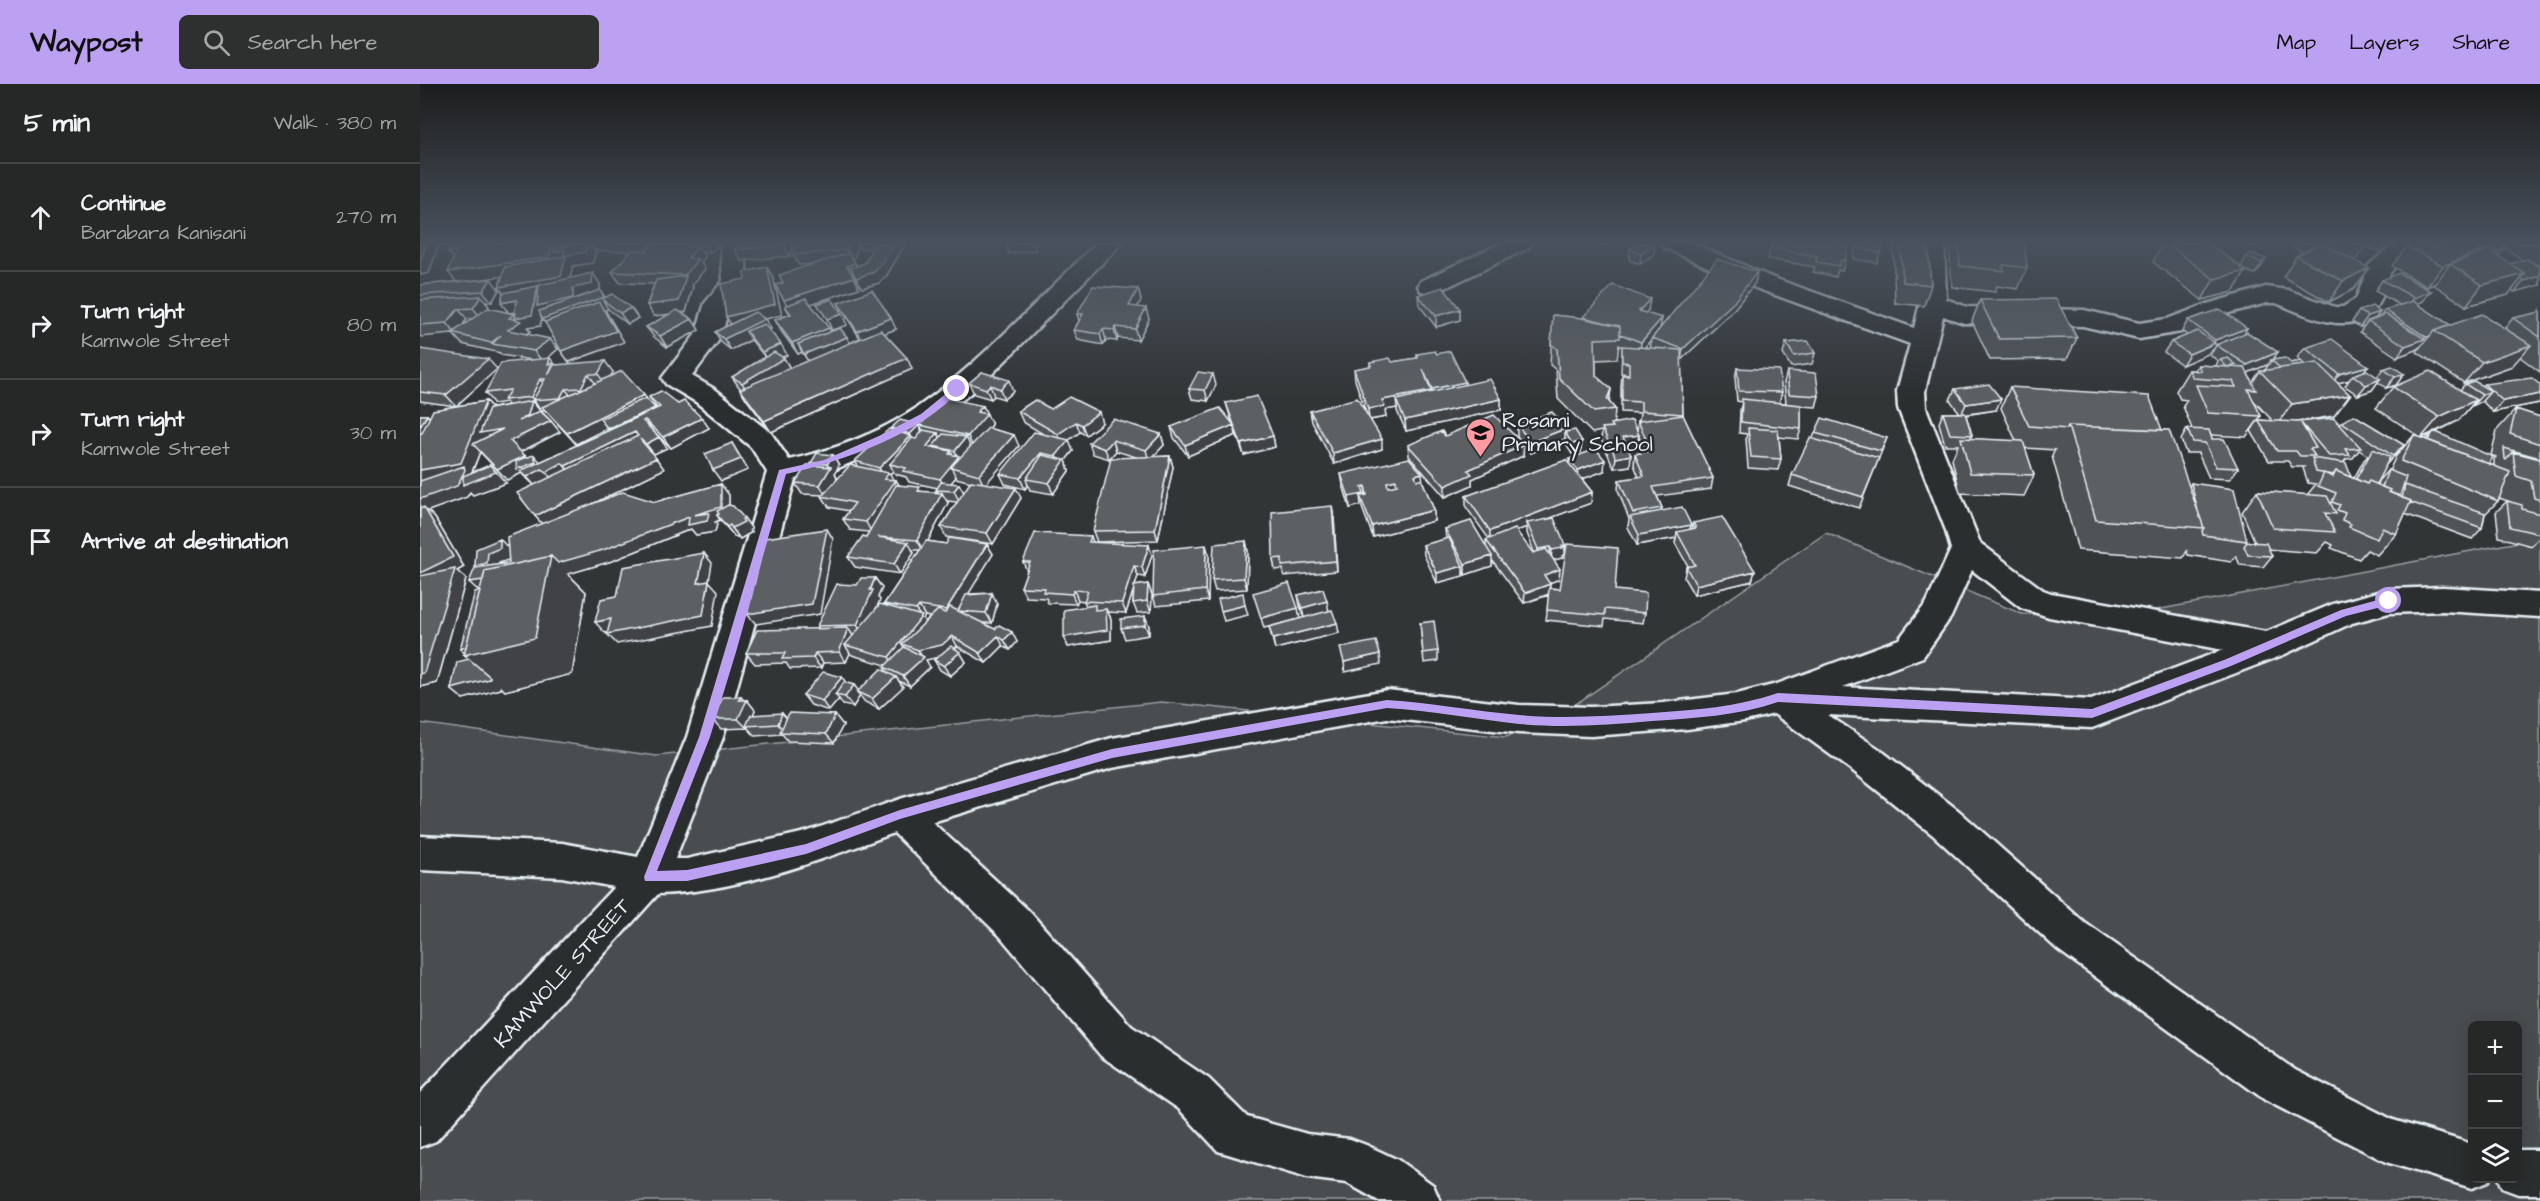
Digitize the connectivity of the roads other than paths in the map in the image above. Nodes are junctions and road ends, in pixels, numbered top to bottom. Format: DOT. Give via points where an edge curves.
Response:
graph roads {
  1 [pos="724,295"];
  2 [pos="1057,295"];
  3 [pos="1798,295"];
  4 [pos="1933,295"];
  5 [pos="2265,295"];
  6 [pos="2279,295"];
  7 [pos="2370,295"];
  8 [pos="1933,303"];
  9 [pos="1923,340"];
  10 [pos="782,472"];
  11 [pos="1965,549"];
  12 [pos="2540,605"];
  13 [pos="2271,646"];
  14 [pos="1778,698"];
  15 [pos="900,815"];
  16 [pos="420,853"];
  17 [pos="649,877"];
  18 [pos="420,1125"];
  19 [pos="2468,1165"];
  20 [pos="2522,1172"];
  21 [pos="2540,1172"];
  22 [pos="1416,1201"];
  1 -- 10 [label="street" via="718,303 708,337 676,378 706,396 761,440"];
  2 -- 10 [label="street" via="974,376 924,416 826,462"];
  3 -- 9 [label="street"];
  4 -- 8 [label="street"];
  5 -- 8 [label="street" via="2172,326 2139,331 2084,318 1964,315"];
  6 -- 7 [label="street" via="2332,315 2349,315 2367,303"];
  8 -- 9 [label="street"];
  9 -- 11 [label="street" via="1911,390 1912,408"];
  10 -- 17 [label="street, KAMWOLE STREET" via="705,737"];
  11 -- 13 [label="street" via="2032,599"];
  11 -- 14 [label="street" via="1940,608 1911,648"];
  12 -- 13 [label="street" via="2443,599 2389,601 2344,613"];
  13 -- 14 [label="street" via="2092,714"];
  14 -- 15 [label="street" via="1751,707 1583,722 1387,704 1112,753"];
  14 -- 19 [label="street" via="1946,823 2071,936 2280,1085 2386,1140"];
  15 -- 17 [label="street" via="806,849 687,876"];
  15 -- 22 [label="street" via="1014,923 1116,1041 1194,1094 1234,1135 1307,1156 1350,1161 1382,1176"];
  16 -- 17 [label="street" via="562,860"];
  17 -- 18 [label="street, KAMWOLE STREET"];
  20 -- 21 [label="street"];
}
